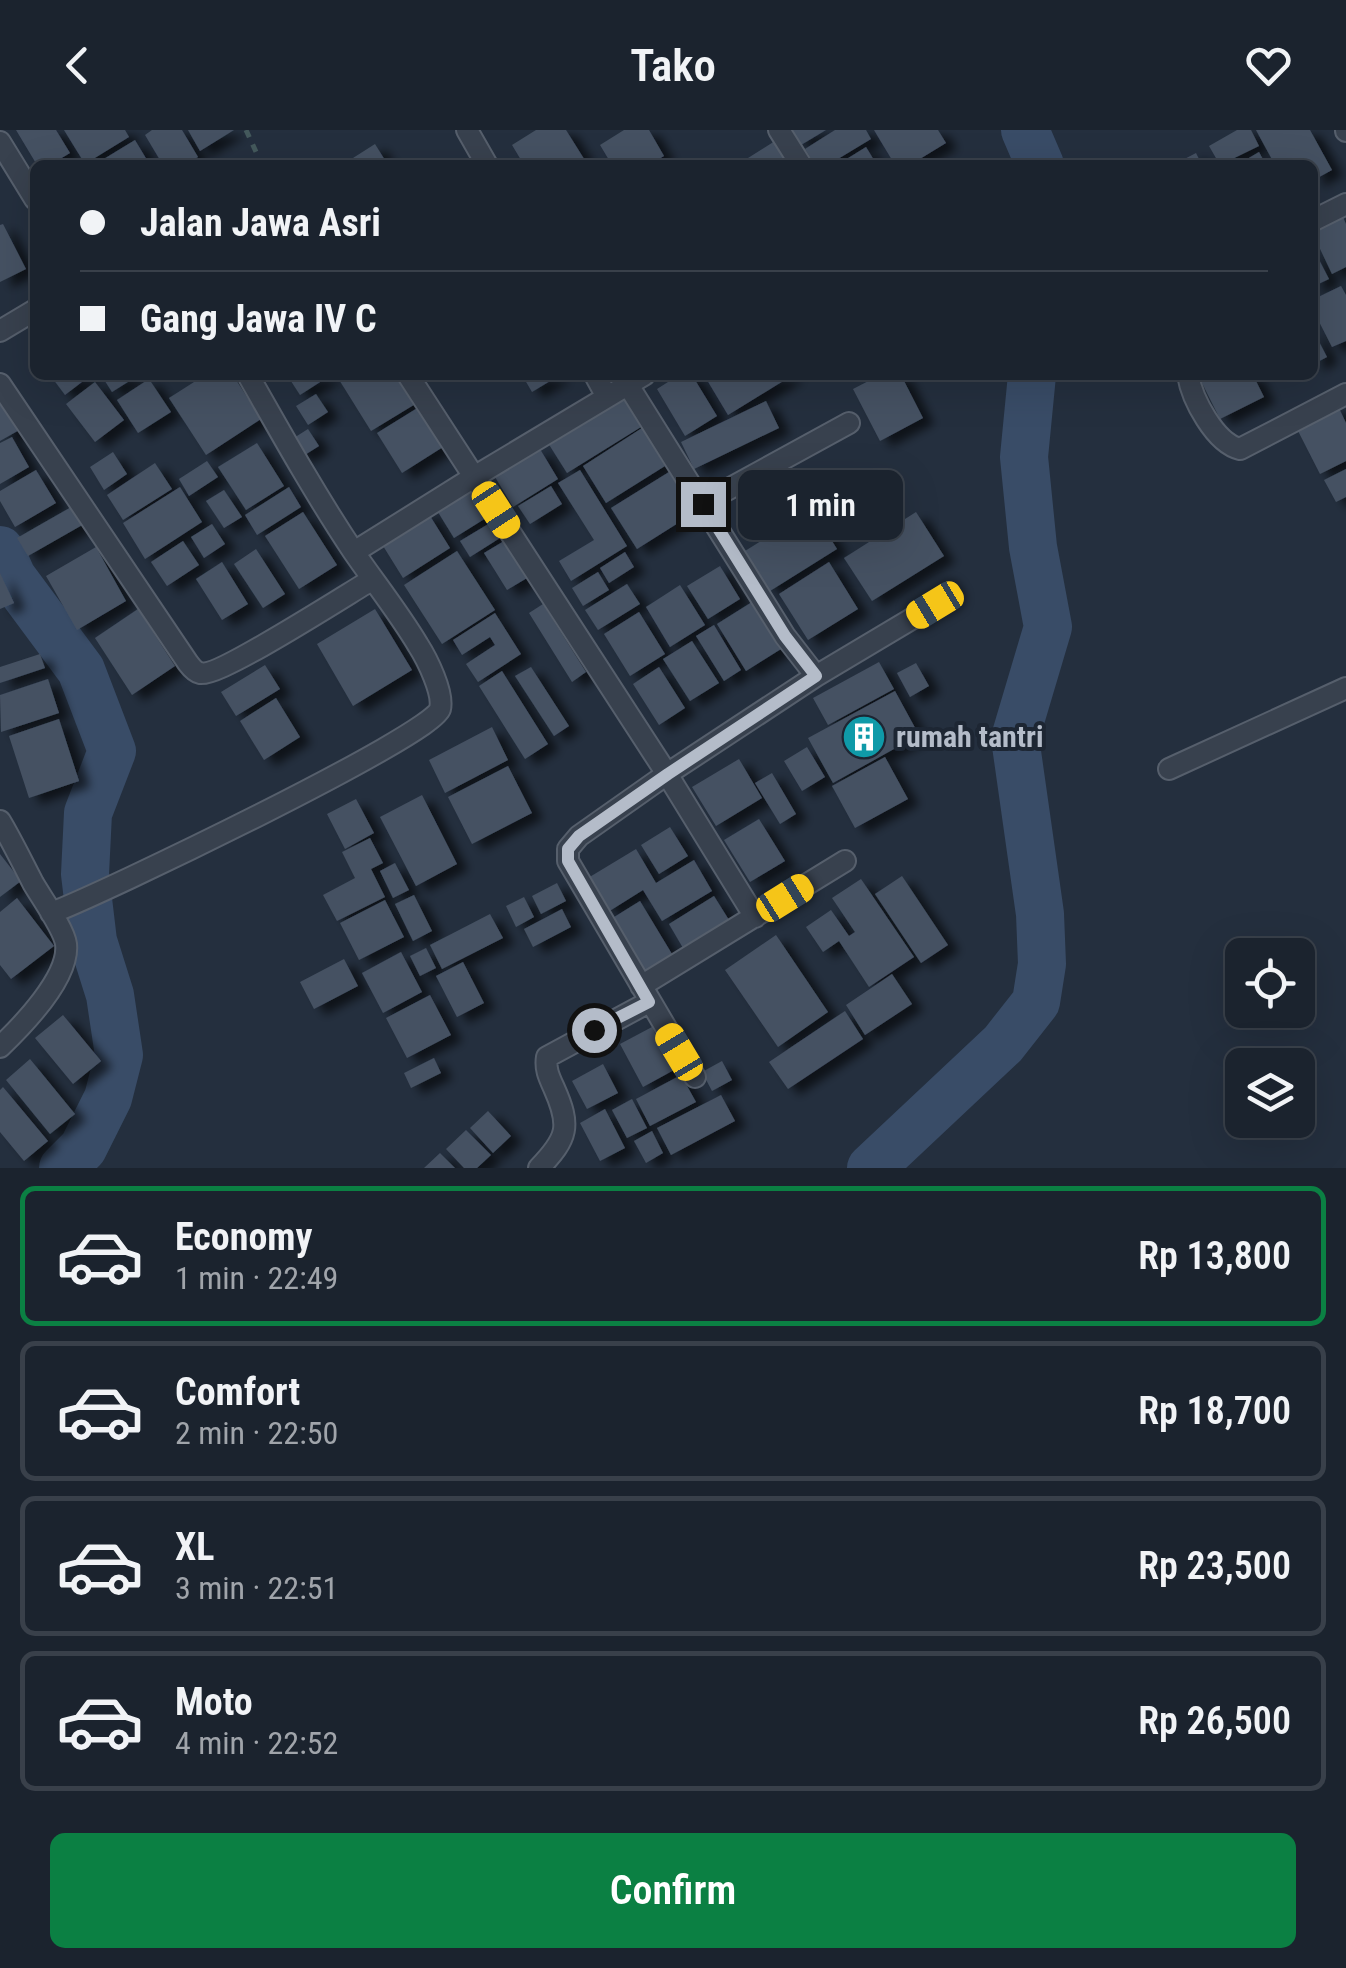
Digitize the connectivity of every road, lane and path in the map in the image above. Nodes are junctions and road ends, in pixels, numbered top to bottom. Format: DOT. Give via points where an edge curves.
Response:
graph roads {
  1 [pos="246,130"];
  2 [pos="467,130"];
  3 [pos="779,130"];
  4 [pos="0,142"];
  5 [pos="260,160"];
  6 [pos="484,160"];
  7 [pos="797,160"];
  8 [pos="30,191"];
  9 [pos="1346,204"];
  10 [pos="1318,218"];
  11 [pos="30,313"];
  12 [pos="0,331"];
  13 [pos="251,380"];
  14 [pos="411,380"];
  15 [pos="598,380"];
  16 [pos="636,380"];
  17 [pos="1189,380"];
  18 [pos="0,384"];
  19 [pos="1346,394"];
  20 [pos="607,396"];
  21 [pos="849,423"];
  22 [pos="474,476"];
  23 [pos="703,504"];
  24 [pos="354,552"];
  25 [pos="373,579"];
  26 [pos="935,605"];
  27 [pos="816,676"];
  28 [pos="1345,690"];
  29 [pos="1169,769"];
  30 [pos="668,774"];
  31 [pos="0,821"];
  32 [pos="844,861"];
  33 [pos="51,913"];
  34 [pos="756,917"];
  35 [pos="645,994"];
  36 [pos="0,1046"];
  37 [pos="695,1077"];
  38 [pos="539,1168"];
  1 -- 5 [label="path"];
  2 -- 6 [label="street"];
  3 -- 7 [label="street"];
  4 -- 8 [label="street"];
  9 -- 10 [label="street"];
  11 -- 12 [label="street"];
  13 -- 24 [label="street"];
  14 -- 22 [label="street"];
  15 -- 20 [label="street"];
  16 -- 20 [label="street"];
  16 -- 23 [label="street"];
  17 -- 19 [label="street" via="1204,413 1240,449"];
  18 -- 25 [label="street" via="198,672 248,654"];
  20 -- 22 [label="street"];
  21 -- 23 [label="street"];
  22 -- 24 [label="street"];
  22 -- 30 [label="street"];
  23 -- 27 [label="street"];
  24 -- 25 [label="street"];
  25 -- 33 [label="street" via="420,647 436,682 438,715 370,758"];
  26 -- 27 [label="street"];
  27 -- 30 [label="street"];
  28 -- 29 [label="street"];
  30 -- 34 [label="street"];
  30 -- 35 [label="street" via="579,836 566,856"];
  31 -- 33 [label="street"];
  32 -- 34 [label="street"];
  33 -- 36 [label="street" via="66,944 61,968 31,1016"];
  34 -- 35 [label="street"];
  35 -- 37 [label="street"];
  35 -- 38 [label="street" via="547,1057 564,1124 560,1144"];
}
